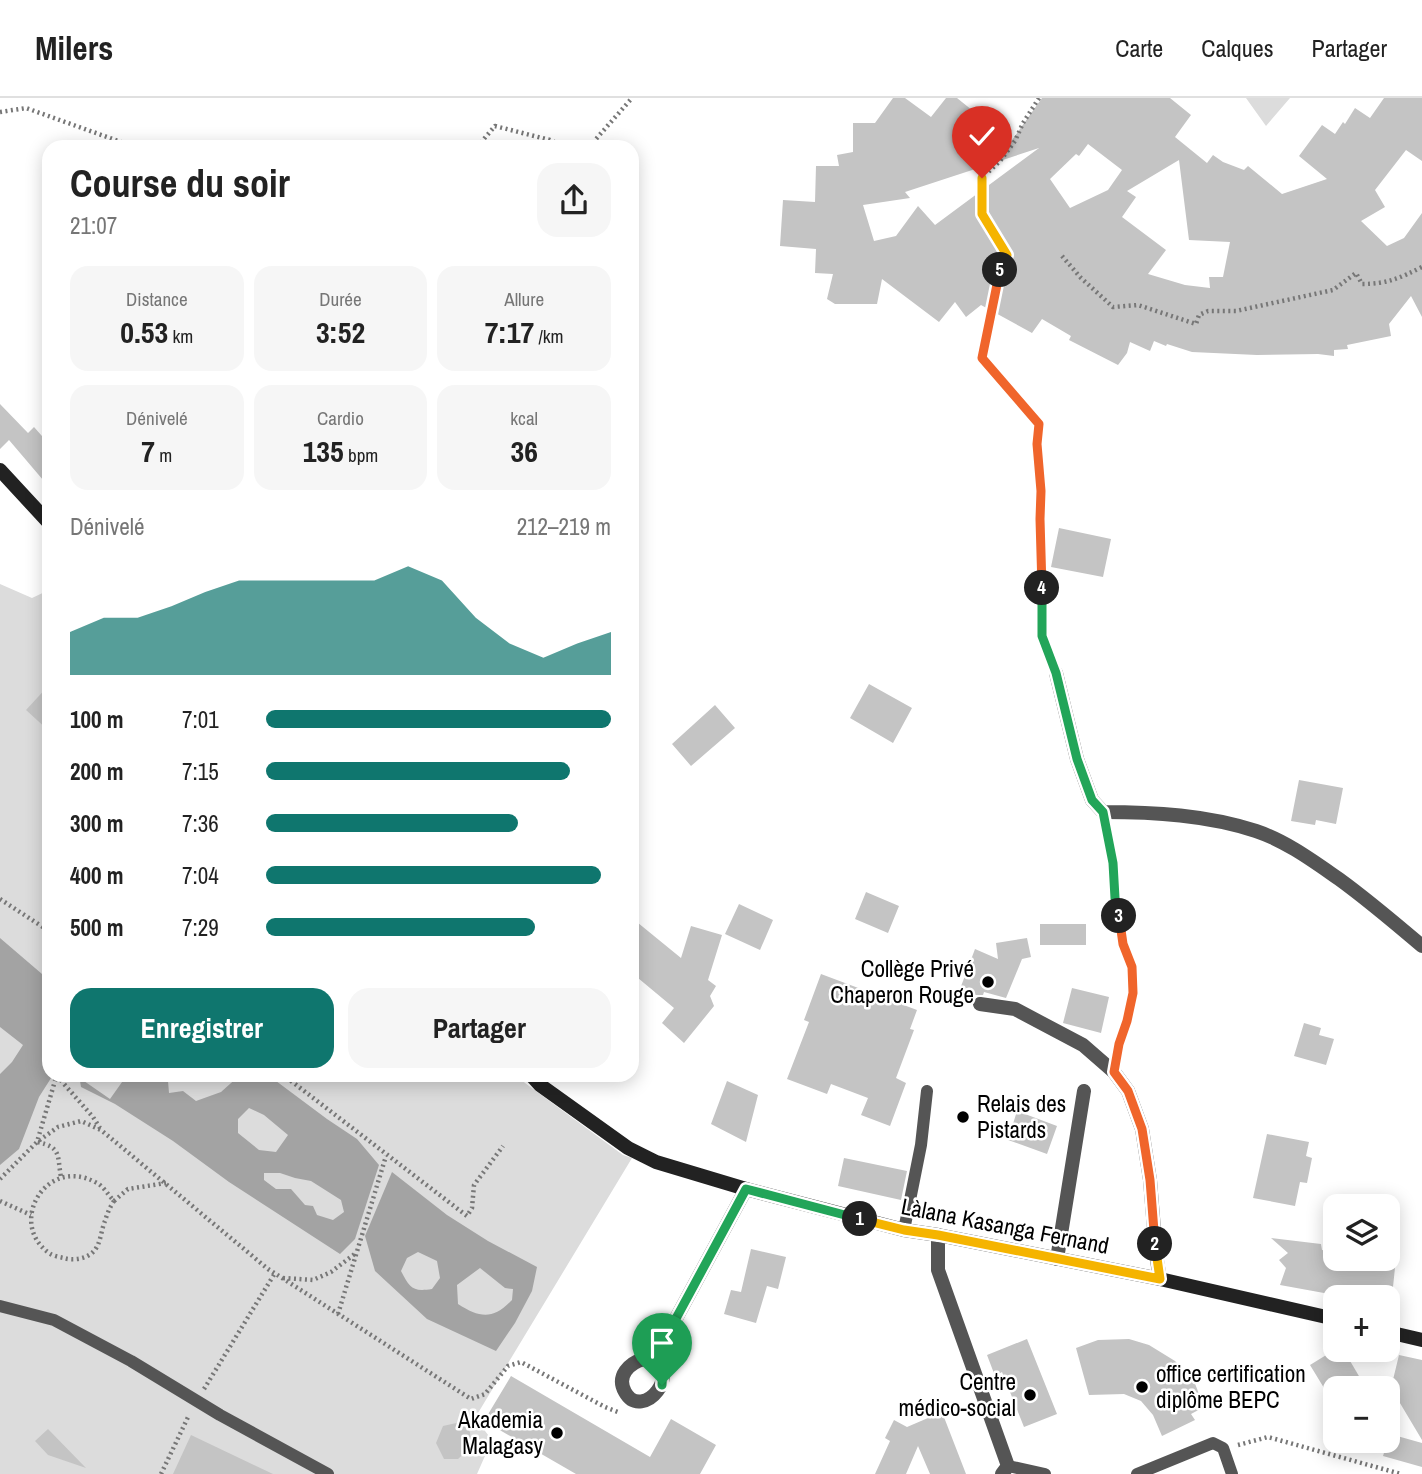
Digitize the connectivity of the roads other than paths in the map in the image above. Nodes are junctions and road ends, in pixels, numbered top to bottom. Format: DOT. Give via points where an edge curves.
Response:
graph roads {
  1 [pos="0,470"];
  2 [pos="42,515"];
  3 [pos="1056,673"];
  4 [pos="1422,946"];
  5 [pos="980,1004"];
  6 [pos="537,1082"];
  7 [pos="927,1091"];
  8 [pos="1084,1091"];
  9 [pos="746,1189"];
  10 [pos="904,1230"];
  11 [pos="938,1235"];
  12 [pos="1057,1259"];
  13 [pos="1160,1279"];
  14 [pos="0,1306"];
  15 [pos="1323,1317"];
  16 [pos="1400,1335"];
  17 [pos="1422,1340"];
  18 [pos="653,1361"];
  19 [pos="1007,1471"];
  20 [pos="328,1474"];
  21 [pos="1045,1474"];
  22 [pos="1137,1474"];
  23 [pos="1232,1474"];
  1 -- 2 [label="street"];
  3 -- 4 [label="street" via="1077,759 1092,800 1103,812 1207,820 1257,832 1305,855"];
  5 -- 13 [label="street" via="1014,1009 1083,1045 1128,1091 1142,1129"];
  6 -- 9 [label="street, Làlana Kasanga Fernand" via="628,1148 656,1162"];
  7 -- 10 [label="lane"];
  8 -- 12 [label="street"];
  9 -- 10 [label="street, Làlana Kasanga Fernand"];
  9 -- 18 [label="street"];
  10 -- 11 [label="street, Làlana Kasanga Fernand"];
  11 -- 12 [label="street, Làlana Kasanga Fernand"];
  11 -- 19 [label="street" via="937,1270"];
  12 -- 13 [label="street, Làlana Kasanga Fernand"];
  13 -- 15 [label="street, Làlana Kasanga Fernand"];
  14 -- 20 [label="lane" via="54,1320"];
  16 -- 17 [label="street"];
  18 -- 18 [label="street" via="662,1385 652,1398 636,1401 626,1394 624,1373 638,1361"];
  19 -- 21 [label="lane"];
  22 -- 23 [label="lane" via="1213,1443 1223,1448"];
}
